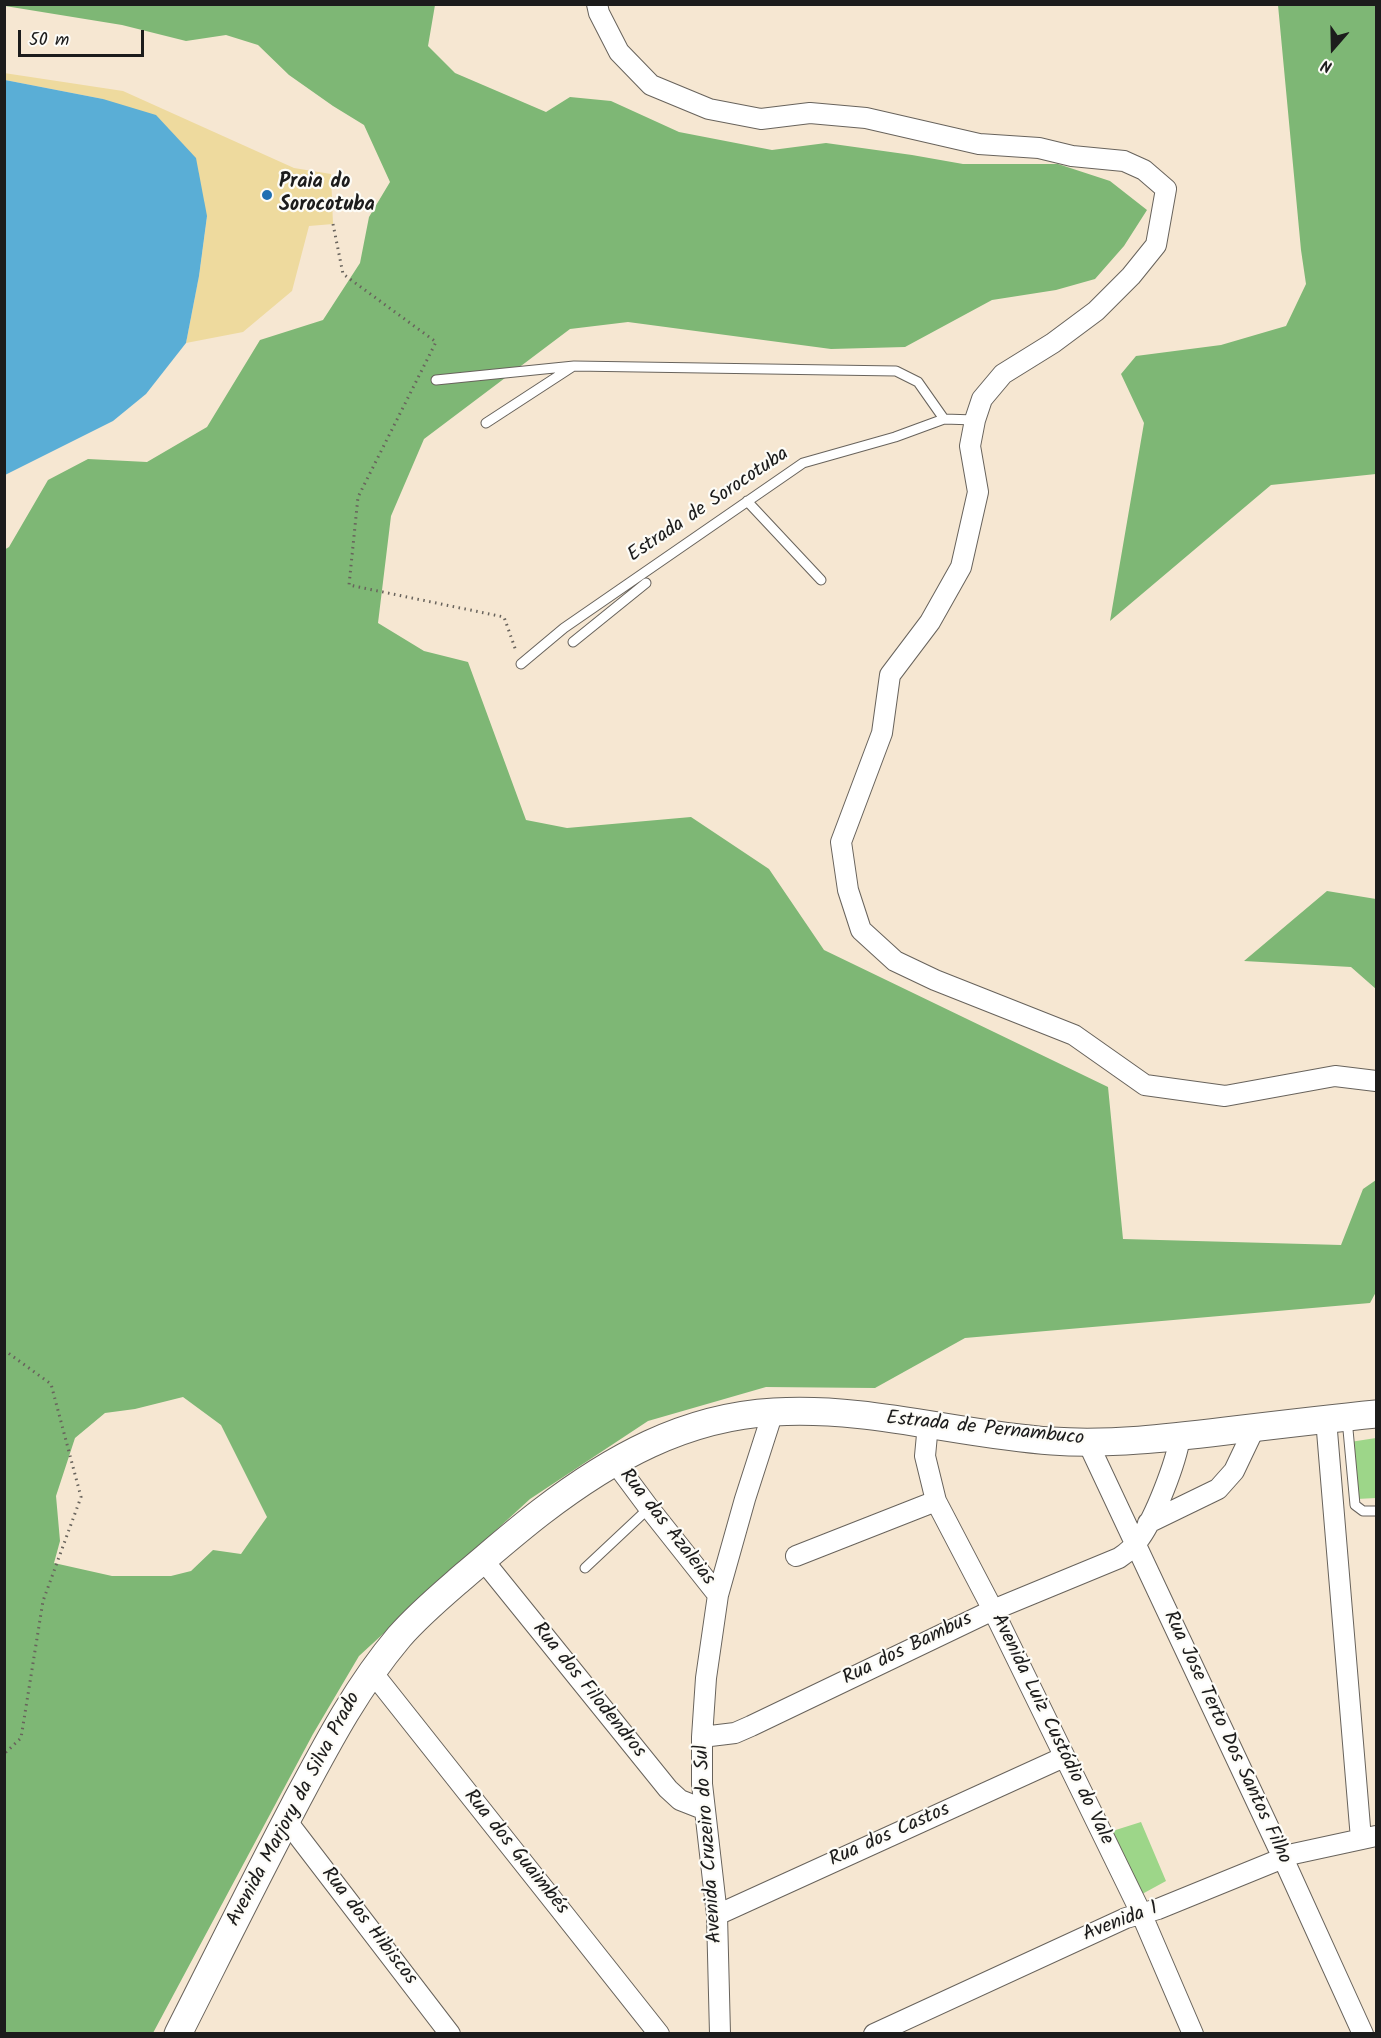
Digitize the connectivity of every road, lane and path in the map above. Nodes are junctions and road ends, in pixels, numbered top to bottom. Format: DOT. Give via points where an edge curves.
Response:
graph roads {
  1 [pos="597,4"];
  2 [pos="333,224"];
  3 [pos="574,366"];
  4 [pos="436,380"];
  5 [pos="944,419"];
  6 [pos="975,420"];
  7 [pos="486,423"];
  8 [pos="747,501"];
  9 [pos="821,580"];
  10 [pos="646,583"];
  11 [pos="576,620"];
  12 [pos="586,632"];
  13 [pos="573,642"];
  14 [pos="521,664"];
  15 [pos="1377,1081"];
  16 [pos="4,1350"];
  17 [pos="773,1412"];
  18 [pos="1377,1414"];
  19 [pos="1336,1418"];
  20 [pos="928,1424"];
  21 [pos="1255,1427"];
  22 [pos="1179,1437"];
  23 [pos="1088,1443"];
  24 [pos="614,1461"];
  25 [pos="936,1500"];
  26 [pos="649,1508"];
  27 [pos="1377,1511"];
  28 [pos="1148,1523"];
  29 [pos="1135,1545"];
  30 [pos="796,1556"];
  31 [pos="483,1560"];
  32 [pos="585,1568"];
  33 [pos="718,1594"];
  34 [pos="993,1610"];
  35 [pos="372,1672"];
  36 [pos="702,1737"];
  37 [pos="4,1754"];
  38 [pos="1064,1757"];
  39 [pos="704,1809"];
  40 [pos="286,1820"];
  41 [pos="1369,1838"];
  42 [pos="1283,1858"];
  43 [pos="1140,1913"];
  44 [pos="717,1915"];
  45 [pos="178,2034"];
  46 [pos="450,2034"];
  47 [pos="659,2034"];
  48 [pos="720,2034"];
  49 [pos="874,2034"];
  50 [pos="1193,2034"];
  51 [pos="1363,2034"];
  1 -- 6 [label="street" via="619,52 651,85 709,109 761,119 810,113 866,118 979,144 1039,148 1124,161 1144,170 1166,189 1156,245 1131,276 1096,311 1003,374 982,399"];
  2 -- 14 [label="path" via="343,274 436,342 358,497 349,585 504,617"];
  3 -- 4 [label="lane"];
  3 -- 5 [label="lane" via="896,371 918,382"];
  3 -- 7 [label="lane"];
  5 -- 6 [label="lane, Estrada de Sorocotuba"];
  5 -- 8 [label="lane, Estrada de Sorocotuba" via="803,463"];
  6 -- 15 [label="street" via="970,446 978,492 961,567 930,622 890,675 882,733 841,842 848,890 861,930 895,961 1074,1035 1145,1085 1225,1096 1335,1076"];
  8 -- 9 [label="lane"];
  8 -- 11 [label="lane, Estrada de Sorocotuba"];
  10 -- 12 [label="lane"];
  11 -- 12 [label="lane"];
  11 -- 14 [label="lane, Estrada de Sorocotuba"];
  12 -- 13 [label="lane"];
  16 -- 37 [label="path" via="51,1384 81,1497 43,1601 21,1738"];
  17 -- 20 [label="main road, Estrada de Pernambuco"];
  17 -- 24 [label="main road, Avenida Marjory da Silva Prado" via="693,1427"];
  17 -- 33 [label="street, Avenida Cruzeiro do Sul"];
  18 -- 19 [label="main road, Estrada de Pernambuco"];
  19 -- 21 [label="main road, Estrada de Pernambuco"];
  19 -- 27 [label="lane" via="1355,1505 1363,1511"];
  19 -- 41 [label="street"];
  20 -- 23 [label="main road, Estrada de Pernambuco" via="1023,1439"];
  20 -- 25 [label="street, Avenida Luiz Custódio do Vale" via="925,1456"];
  21 -- 22 [label="main road, Estrada de Pernambuco"];
  21 -- 28 [label="street" via="1234,1471 1218,1489"];
  22 -- 23 [label="main road, Estrada de Pernambuco"];
  22 -- 28 [label="street, Rua dos Bambus" via="1170,1474"];
  23 -- 29 [label="street, Rua Jose Terto Dos Santos Filho"];
  24 -- 26 [label="street, Rua das Azaleias"];
  24 -- 31 [label="main road, Avenida Marjory da Silva Prado" via="561,1497"];
  25 -- 30 [label="street"];
  25 -- 34 [label="street, Avenida Luiz Custódio do Vale"];
  26 -- 32 [label="lane"];
  26 -- 33 [label="street, Rua das Azaleias"];
  28 -- 29 [label="street, Rua dos Bambus"];
  29 -- 34 [label="street, Rua dos Bambus" via="1119,1558"];
  29 -- 42 [label="street, Rua Jose Terto Dos Santos Filho"];
  31 -- 35 [label="main road, Avenida Marjory da Silva Prado" via="401,1635"];
  31 -- 39 [label="street, Rua dos Filodendros" via="668,1790 680,1800"];
  33 -- 36 [label="street, Avenida Cruzeiro do Sul"];
  34 -- 36 [label="street, Rua dos Bambus" via="751,1726"];
  34 -- 38 [label="street, Avenida Luiz Custódio do Vale"];
  35 -- 40 [label="main road, Avenida Marjory da Silva Prado" via="333,1732"];
  35 -- 47 [label="street, Rua dos Guaimbés"];
  36 -- 39 [label="street, Avenida Cruzeiro do Sul"];
  38 -- 43 [label="street, Avenida Luiz Custódio do Vale"];
  38 -- 44 [label="street, Rua dos Castos"];
  39 -- 44 [label="street, Avenida Cruzeiro do Sul"];
  40 -- 45 [label="main road, Avenida Marjory da Silva Prado"];
  40 -- 46 [label="street, Rua dos Hibiscos"];
  41 -- 42 [label="street, Avenida 1"];
  42 -- 43 [label="street, Avenida 1"];
  42 -- 51 [label="street, Rua Jose Terto Dos Santos Filho"];
  43 -- 49 [label="street, Avenida 1"];
  43 -- 50 [label="street, Avenida Luiz Custódio do Vale"];
  44 -- 48 [label="street, Avenida Cruzeiro do Sul"];
}
